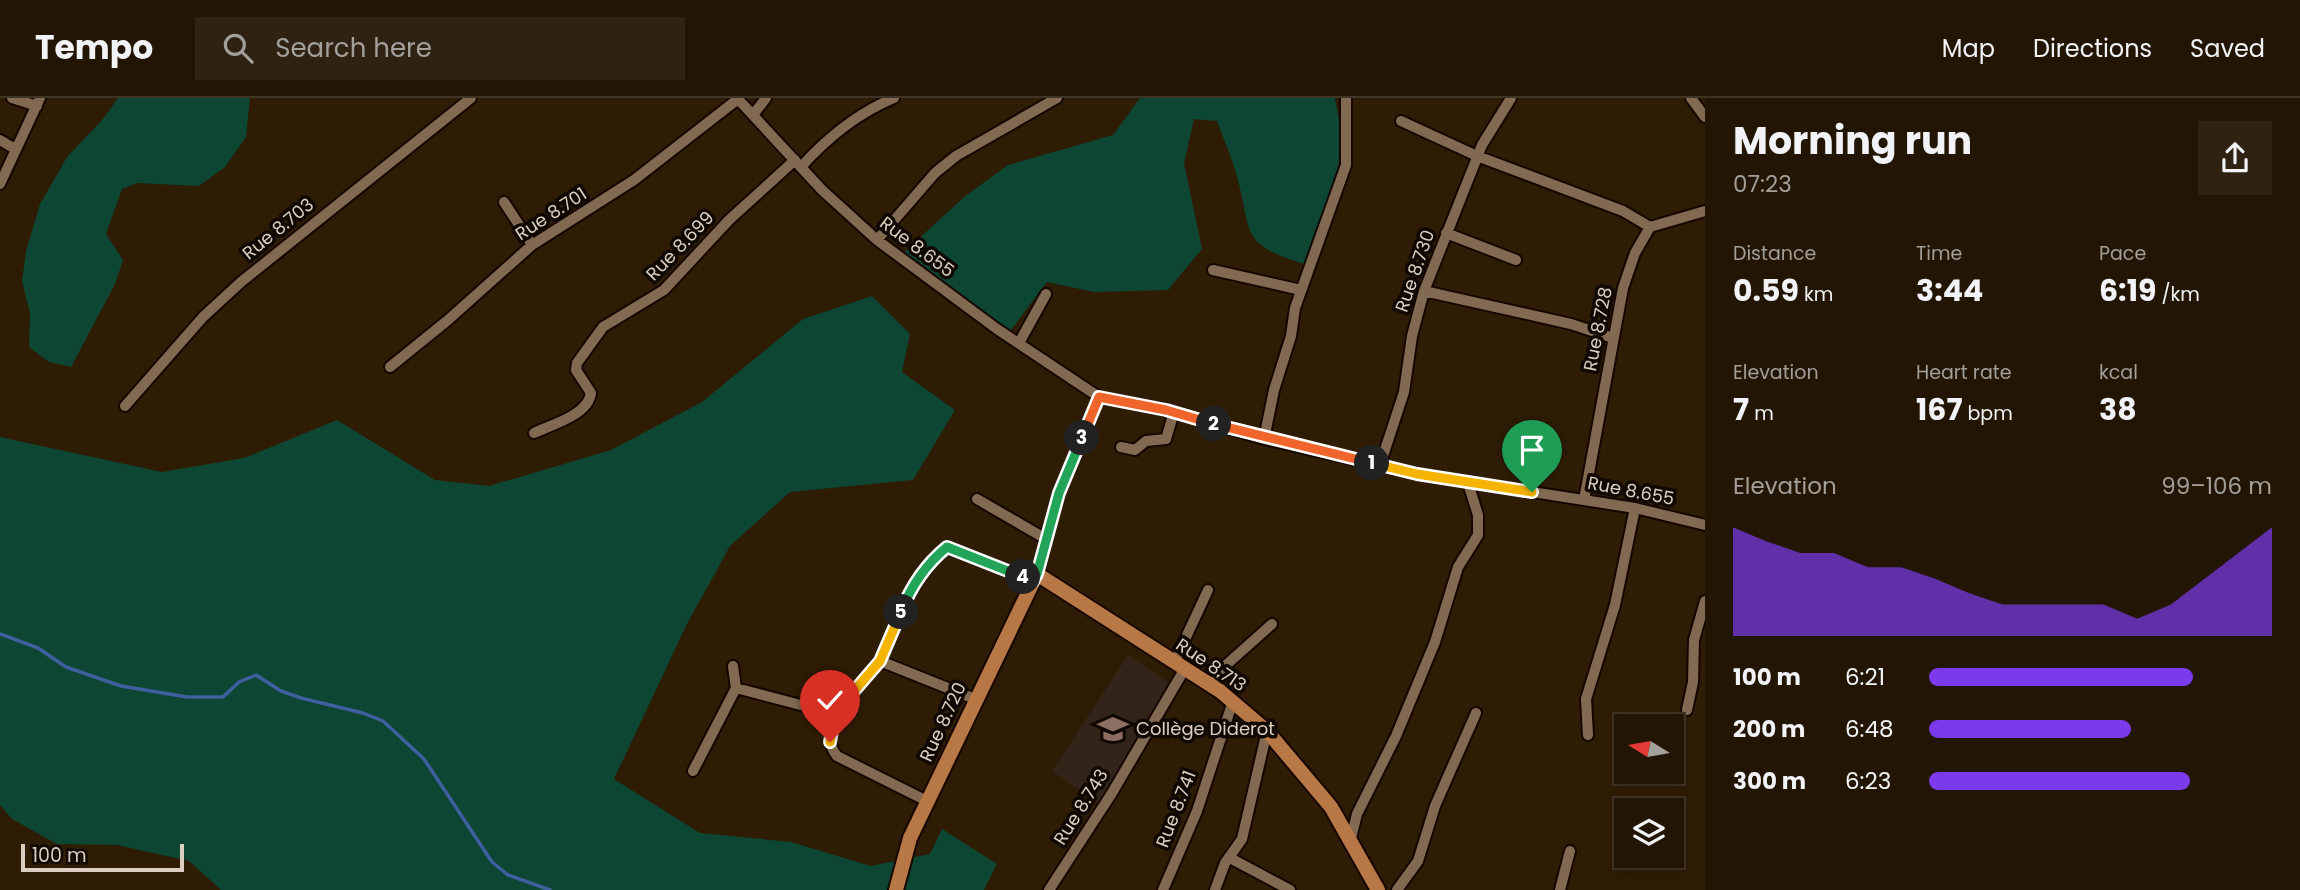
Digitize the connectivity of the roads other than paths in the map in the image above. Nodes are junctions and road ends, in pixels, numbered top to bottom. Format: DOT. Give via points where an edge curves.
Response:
graph roads {
  1 [pos="12,98"];
  2 [pos="471,98"];
  3 [pos="737,98"];
  4 [pos="766,98"];
  5 [pos="894,98"];
  6 [pos="1057,98"];
  7 [pos="1346,98"];
  8 [pos="1511,98"];
  9 [pos="1692,98"];
  10 [pos="38,102"];
  11 [pos="753,115"];
  12 [pos="1705,117"];
  13 [pos="1401,121"];
  14 [pos="0,140"];
  15 [pos="15,149"];
  16 [pos="1477,156"];
  17 [pos="798,164"];
  18 [pos="0,184"];
  19 [pos="504,202"];
  20 [pos="1705,211"];
  21 [pos="1650,227"];
  22 [pos="1446,233"];
  23 [pos="877,240"];
  24 [pos="532,245"];
  25 [pos="1516,260"];
  26 [pos="1213,270"];
  27 [pos="1301,290"];
  28 [pos="1424,291"];
  29 [pos="1046,295"];
  30 [pos="1613,338"];
  31 [pos="1019,343"];
  32 [pos="390,367"];
  33 [pos="1099,397"];
  34 [pos="125,406"];
  35 [pos="1174,412"];
  36 [pos="534,433"];
  37 [pos="1264,439"];
  38 [pos="1121,447"];
  39 [pos="1380,465"];
  40 [pos="1468,483"];
  41 [pos="977,499"];
  42 [pos="1584,500"];
  43 [pos="1635,508"];
  44 [pos="1705,525"];
  45 [pos="1046,539"];
  46 [pos="1035,578"];
  47 [pos="1209,590"];
  48 [pos="1705,601"];
  49 [pos="1272,624"];
  50 [pos="880,661"];
  51 [pos="733,666"];
  52 [pos="1179,666"];
  53 [pos="1207,682"];
  54 [pos="736,688"];
  55 [pos="975,699"];
  56 [pos="1233,701"];
  57 [pos="1687,710"];
  58 [pos="835,713"];
  59 [pos="1476,713"];
  60 [pos="1267,731"];
  61 [pos="1588,735"];
  62 [pos="693,771"];
  63 [pos="927,801"];
  64 [pos="1351,838"];
  65 [pos="1570,851"];
  66 [pos="1230,858"];
  67 [pos="896,890"];
  68 [pos="1049,890"];
  69 [pos="1163,890"];
  70 [pos="1214,890"];
  71 [pos="1290,890"];
  72 [pos="1378,890"];
  73 [pos="1397,890"];
  74 [pos="1560,890"];
  1 -- 10 [label="street"];
  2 -- 34 [label="street, Rue 8.703" via="241,282 203,317"];
  3 -- 11 [label="street, Rue 8.655"];
  3 -- 24 [label="street, Rue 8.701" via="634,180"];
  4 -- 11 [label="street"];
  5 -- 17 [label="street" via="825,141"];
  6 -- 23 [label="street" via="956,156 935,173"];
  7 -- 27 [label="street" via="1346,165"];
  8 -- 16 [label="street, Rue 8.730"];
  9 -- 12 [label="street"];
  10 -- 15 [label="street"];
  11 -- 17 [label="street, Rue 8.655"];
  13 -- 16 [label="street"];
  14 -- 15 [label="street"];
  15 -- 18 [label="street"];
  16 -- 21 [label="street" via="1623,211"];
  16 -- 22 [label="street, Rue 8.730"];
  17 -- 23 [label="street, Rue 8.655"];
  17 -- 36 [label="street, Rue 8.699" via="729,220 673,282 603,327 577,363 576,370 592,393 590,401 584,409"];
  19 -- 24 [label="street"];
  20 -- 21 [label="street"];
  21 -- 30 [label="street, Rue 8.728" via="1623,288"];
  22 -- 25 [label="street"];
  22 -- 28 [label="street, Rue 8.730"];
  23 -- 31 [label="street, Rue 8.655"];
  24 -- 32 [label="street, Rue 8.701"];
  26 -- 27 [label="street"];
  27 -- 37 [label="street"];
  28 -- 30 [label="street"];
  28 -- 39 [label="street, Rue 8.730" via="1404,392"];
  29 -- 31 [label="street"];
  30 -- 42 [label="street, Rue 8.728"];
  31 -- 33 [label="street, Rue 8.655"];
  33 -- 35 [label="street, Rue 8.655"];
  33 -- 45 [label="street" via="1066,473"];
  35 -- 37 [label="street, Rue 8.655"];
  35 -- 38 [label="street" via="1166,439 1146,441 1135,450"];
  37 -- 39 [label="street, Rue 8.655"];
  39 -- 40 [label="street, Rue 8.655"];
  40 -- 42 [label="street, Rue 8.655"];
  40 -- 64 [label="street" via="1478,515 1478,535 1458,567 1435,642 1357,814"];
  41 -- 45 [label="street"];
  42 -- 43 [label="street, Rue 8.655"];
  43 -- 44 [label="street, Rue 8.655"];
  43 -- 61 [label="street" via="1615,605 1586,699"];
  45 -- 46 [label="street"];
  46 -- 50 [label="street" via="947,547 911,588"];
  46 -- 52 [label="main road, Rue 8.713"];
  46 -- 55 [label="main road, Rue 8.720"];
  47 -- 52 [label="street, Rue 8.743"];
  48 -- 57 [label="street" via="1693,640 1693,682"];
  49 -- 53 [label="street"];
  50 -- 55 [label="street"];
  50 -- 58 [label="street"];
  51 -- 54 [label="street"];
  52 -- 53 [label="main road, Rue 8.713"];
  52 -- 68 [label="street, Rue 8.743" via="1112,793"];
  53 -- 56 [label="main road, Rue 8.713"];
  54 -- 58 [label="street"];
  54 -- 62 [label="street"];
  55 -- 63 [label="main road, Rue 8.720"];
  56 -- 60 [label="main road, Rue 8.713"];
  56 -- 69 [label="street, Rue 8.741" via="1197,811"];
  58 -- 63 [label="street" via="830,742 837,755"];
  59 -- 73 [label="street" via="1435,806 1418,861"];
  60 -- 64 [label="main road, Rue 8.713" via="1317,788"];
  60 -- 66 [label="street" via="1242,839"];
  63 -- 67 [label="main road, Rue 8.720" via="903,855"];
  64 -- 72 [label="main road, Rue 8.713"];
  65 -- 74 [label="street"];
  66 -- 70 [label="street"];
  66 -- 71 [label="street"];
}
